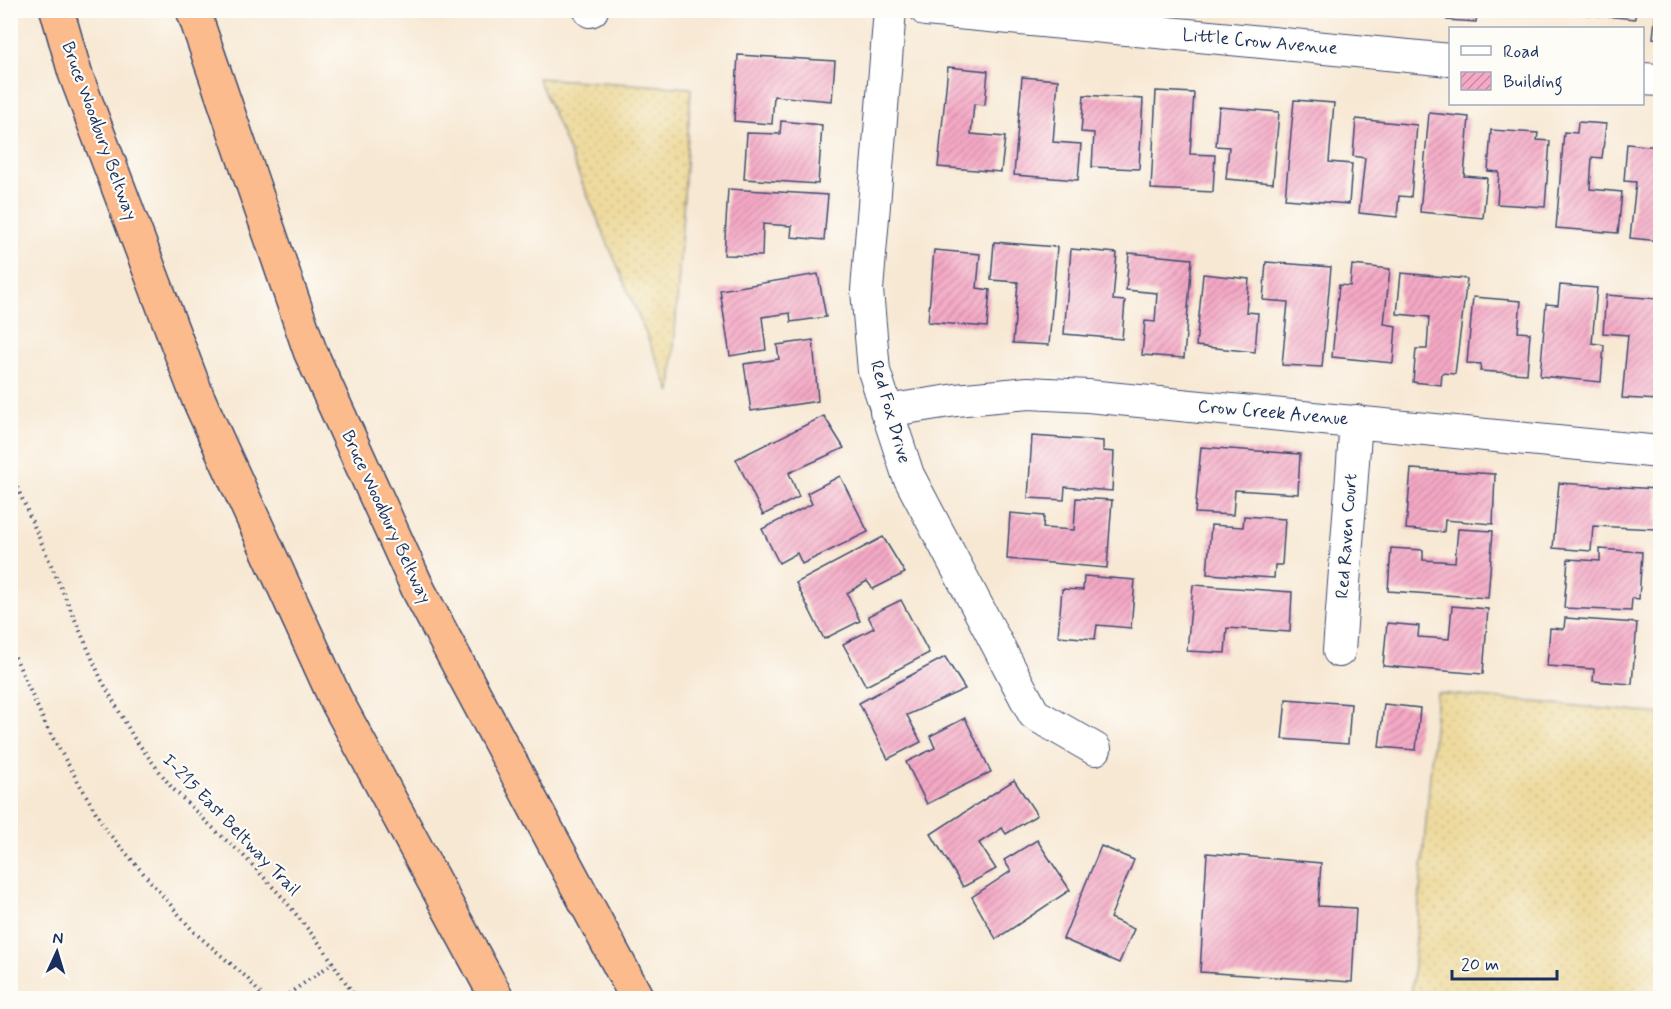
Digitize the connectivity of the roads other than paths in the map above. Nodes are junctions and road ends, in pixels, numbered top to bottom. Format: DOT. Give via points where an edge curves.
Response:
graph roads {
  1 [pos="57,10"];
  2 [pos="193,10"];
  3 [pos="890,10"];
  4 [pos="926,10"];
  5 [pos="1449,60"];
  6 [pos="1644,79"];
  7 [pos="1660,80"];
  8 [pos="886,411"];
  9 [pos="1356,422"];
  10 [pos="1660,452"];
  11 [pos="1339,651"];
  12 [pos="1095,749"];
  13 [pos="632,990"];
  14 [pos="497,999"];
  1 -- 14 [label="highway, Bruce Woodbury Beltway" via="75,73 198,398 335,698"];
  2 -- 13 [label="highway, Bruce Woodbury Beltway" via="310,351 419,591"];
  3 -- 8 [label="street, Red Fox Drive" via="867,290 874,371"];
  4 -- 5 [label="street, Little Crow Avenue"];
  6 -- 7 [label="street"];
  8 -- 9 [label="street, Crow Creek Avenue" via="1028,393"];
  8 -- 12 [label="street, Red Fox Drive" via="908,475 1034,714"];
  9 -- 10 [label="street, Crow Creek Avenue"];
  9 -- 11 [label="street, Red Raven Court"];
}
